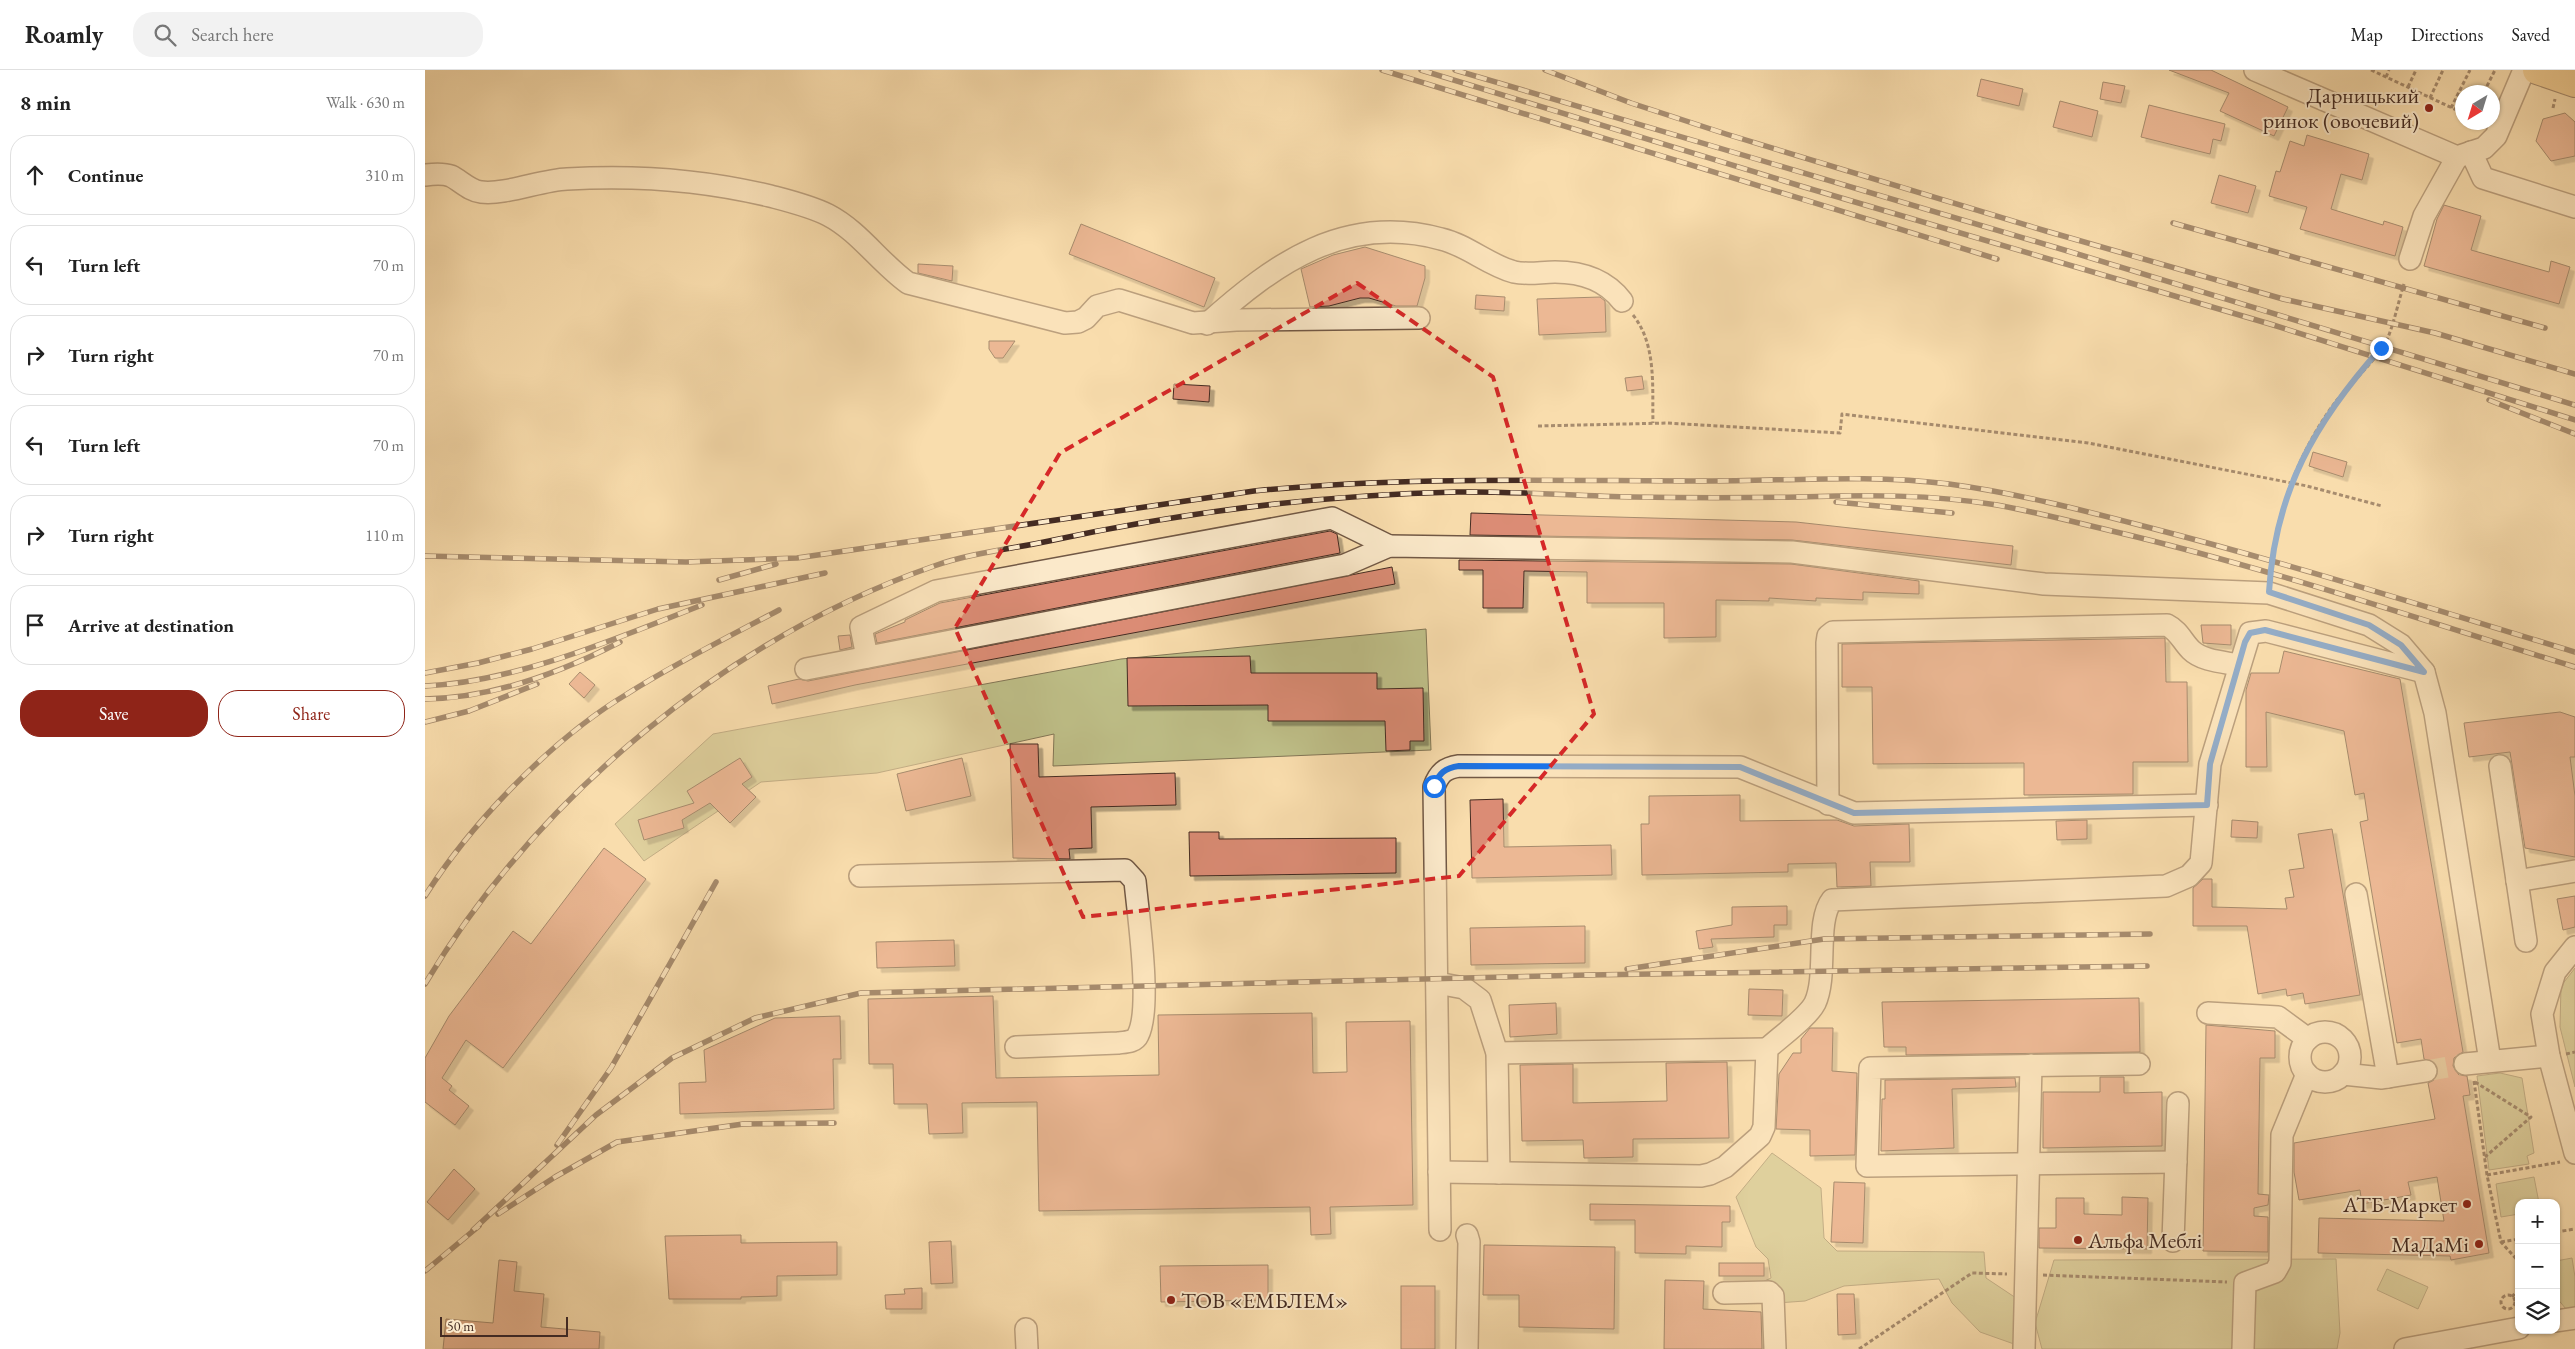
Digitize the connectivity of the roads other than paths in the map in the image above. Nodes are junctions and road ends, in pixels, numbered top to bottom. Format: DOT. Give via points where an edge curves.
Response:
graph roads {
  1 [pos="2255,70"];
  2 [pos="2536,71"];
  3 [pos="2573,78"];
  4 [pos="2465,155"];
  5 [pos="425,175"];
  6 [pos="2575,208"];
  7 [pos="2410,259"];
  8 [pos="1622,301"];
  9 [pos="1419,318"];
  10 [pos="1207,324"];
  11 [pos="1389,546"];
  12 [pos="867,657"];
  13 [pos="2239,665"];
  14 [pos="806,669"];
  15 [pos="2424,672"];
  16 [pos="2499,766"];
  17 [pos="1828,804"];
  18 [pos="2207,805"];
  19 [pos="2575,871"];
  20 [pos="860,876"];
  21 [pos="2517,881"];
  22 [pos="2356,894"];
  23 [pos="2526,941"];
  24 [pos="2575,947"];
  25 [pos="1437,983"];
  26 [pos="2208,1013"];
  27 [pos="2308,1039"];
  28 [pos="1016,1047"];
  29 [pos="1767,1049"];
  30 [pos="1497,1053"];
  31 [pos="2549,1056"];
  32 [pos="2139,1064"];
  33 [pos="2031,1065"];
  34 [pos="2426,1071"];
  35 [pos="2307,1074"];
  36 [pos="2343,1074"];
  37 [pos="2388,1077"];
  38 [pos="2178,1103"];
  39 [pos="2570,1157"];
  40 [pos="2176,1162"];
  41 [pos="1439,1172"];
  42 [pos="1499,1173"];
  43 [pos="1440,1230"];
  44 [pos="1467,1235"];
  45 [pos="2173,1241"];
  46 [pos="1724,1293"];
  47 [pos="2575,1318"];
  48 [pos="2560,1321"];
  49 [pos="2515,1329"];
  50 [pos="1467,1349"];
  51 [pos="1775,1349"];
  52 [pos="2024,1349"];
  53 [pos="2243,1349"];
  54 [pos="2405,1349"];
  1 -- 4 [label="street"];
  2 -- 3 [label="main road"];
  2 -- 4 [label="street" via="2496,136 2484,148"];
  4 -- 6 [label="street" via="2483,178"];
  4 -- 7 [label="street" via="2424,216"];
  5 -- 10 [label="street" via="451,176 481,192 567,179 713,183 790,201 828,215 859,238 894,273 925,289 1065,323 1078,322 1097,306 1119,300 1193,323"];
  8 -- 10 [label="street" via="1603,281 1557,272 1514,272 1442,239 1415,234 1360,233 1321,246 1288,262 1251,285"];
  9 -- 10 [label="street" via="1236,320"];
  11 -- 12 [label="street" via="1345,566"];
  11 -- 12 [label="street" via="1332,518 936,591 861,627"];
  11 -- 15 [label="street" via="1792,552 2044,584 2269,592 2369,625 2401,645"];
  12 -- 14 [label="street"];
  13 -- 15 [label="street" via="2250,633 2258,630"];
  13 -- 17 [label="street" via="2199,656 2174,628 2167,625 1833,632 1827,643"];
  13 -- 18 [label="street" via="2210,764"];
  15 -- 31 [label="street" via="2435,713 2475,1068"];
  16 -- 21 [label="street"];
  17 -- 18 [label="street" via="1854,813"];
  17 -- 25 [label="street" via="1740,767 1448,768 1438,776 1434,786"];
  18 -- 29 [label="street" via="2201,863 2189,876 2166,886 1833,900 1826,912 1814,1005"];
  19 -- 21 [label="street"];
  20 -- 28 [label="street" via="1125,870 1135,881 1144,986 1138,1036 1118,1043"];
  21 -- 23 [label="street"];
  22 -- 37 [label="street"];
  24 -- 31 [label="street" via="2555,972 2541,1014"];
  25 -- 30 [label="street" via="1464,988 1480,1000"];
  25 -- 41 [label="street"];
  26 -- 27 [label="street" via="2278,1017"];
  27 -- 35 [label="street" via="2301,1052"];
  27 -- 36 [label="street" via="2323,1032 2340,1036 2349,1050 2350,1059"];
  29 -- 30 [label="street"];
  29 -- 42 [label="street" via="1764,1127 1755,1142 1717,1171 1701,1176"];
  30 -- 42 [label="street"];
  31 -- 39 [label="street"];
  32 -- 33 [label="street"];
  33 -- 40 [label="street" via="1870,1068 1867,1166"];
  33 -- 52 [label="street"];
  34 -- 37 [label="street"];
  35 -- 36 [label="street" via="2321,1082"];
  35 -- 53 [label="street" via="2282,1135 2280,1263 2275,1272 2245,1283"];
  36 -- 37 [label="street"];
  38 -- 40 [label="street"];
  40 -- 45 [label="street"];
  41 -- 42 [label="street"];
  41 -- 43 [label="street"];
  44 -- 50 [label="street"];
  46 -- 51 [label="street" via="1769,1292 1773,1296"];
  47 -- 48 [label="street"];
  49 -- 54 [label="street"];
}
